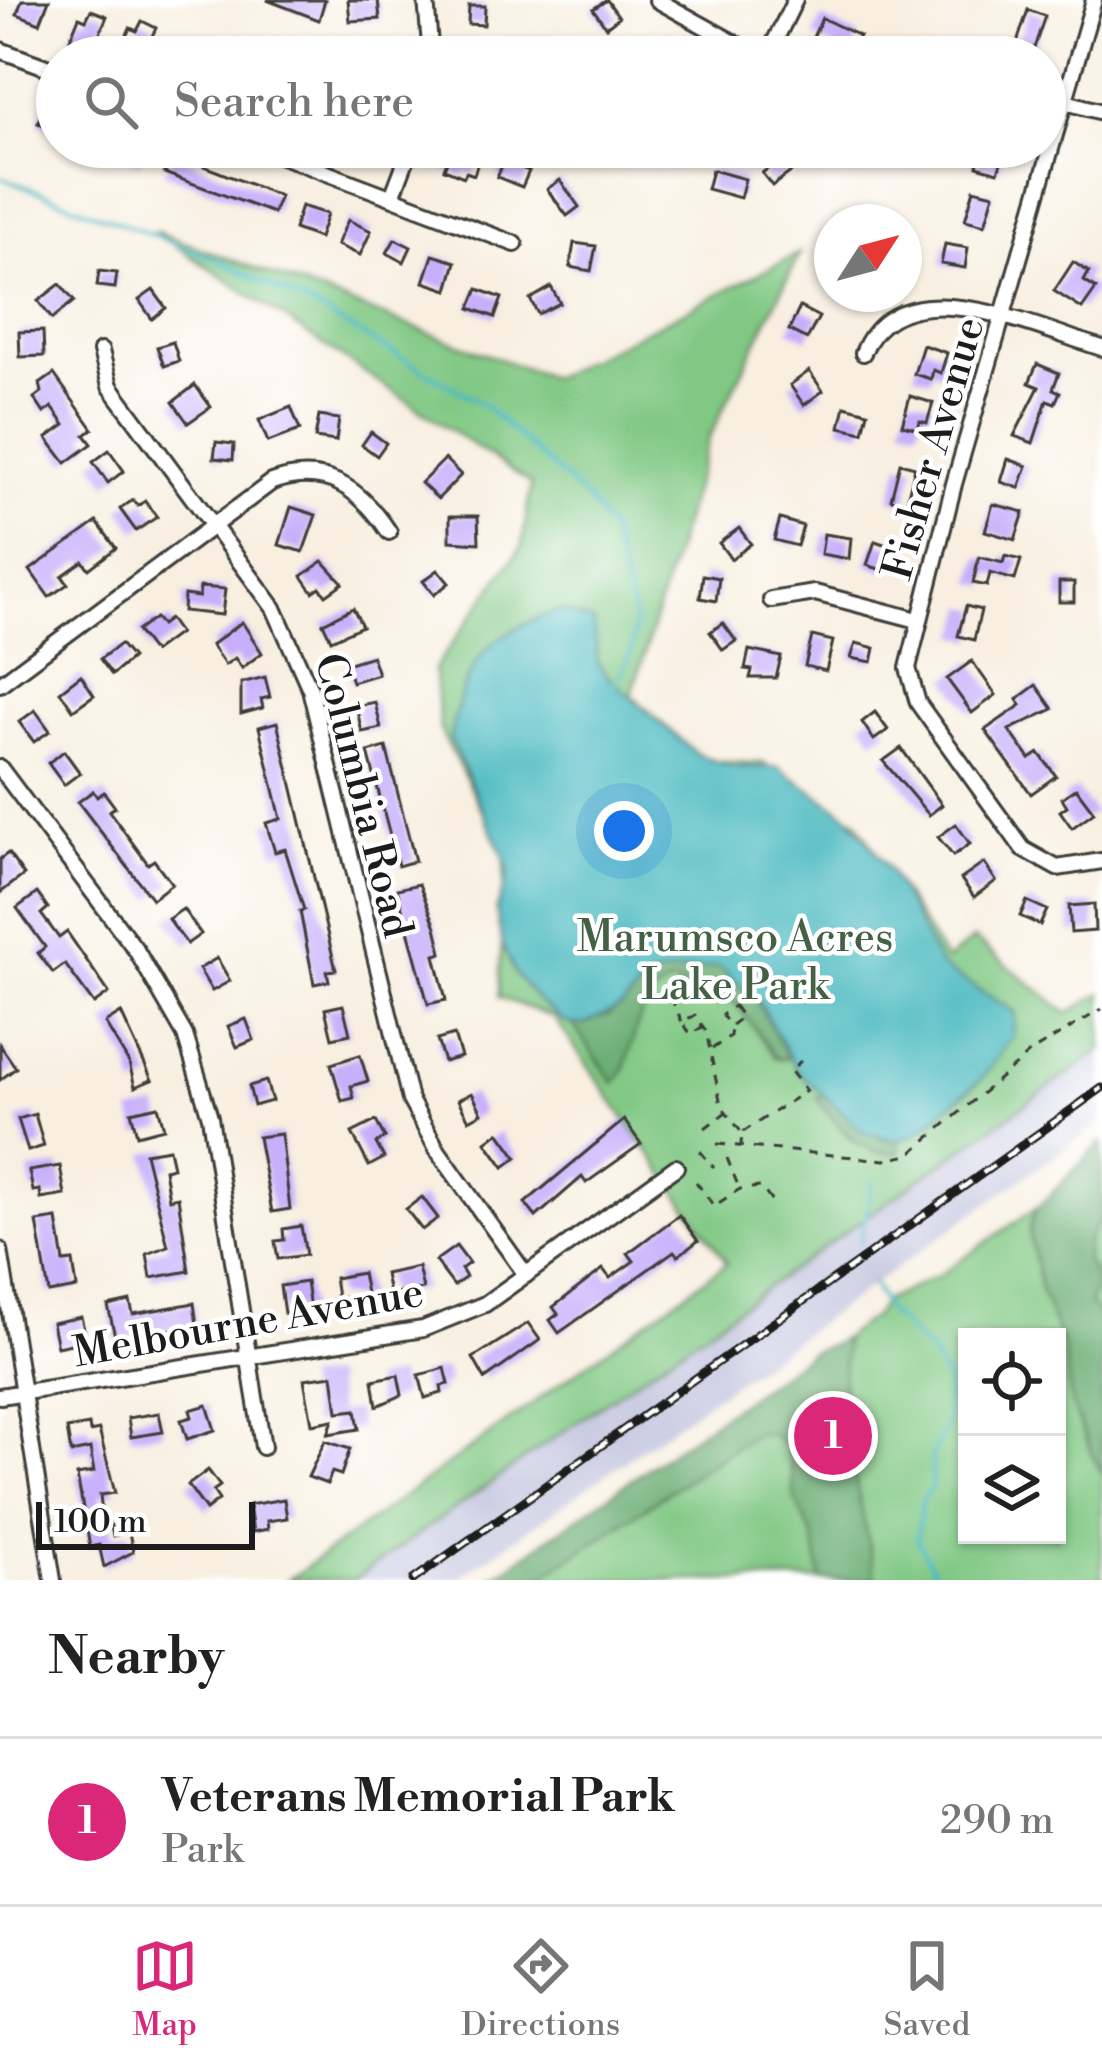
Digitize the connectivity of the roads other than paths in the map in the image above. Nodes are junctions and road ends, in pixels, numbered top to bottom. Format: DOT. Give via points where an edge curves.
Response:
graph roads {
  1 [pos="426,0"];
  2 [pos="657,0"];
  3 [pos="795,0"];
  4 [pos="1094,0"];
  5 [pos="429,36"];
  6 [pos="725,36"];
  7 [pos="775,36"];
  8 [pos="0,50"];
  9 [pos="36,63"];
  10 [pos="1066,102"];
  11 [pos="1102,112"];
  12 [pos="314,168"];
  13 [pos="403,168"];
  14 [pos="1047,168"];
  15 [pos="392,197"];
  16 [pos="515,244"];
  17 [pos="1002,319"];
  18 [pos="1102,348"];
  19 [pos="101,351"];
  20 [pos="863,353"];
  21 [pos="214,525"];
  22 [pos="389,532"];
  23 [pos="771,600"];
  24 [pos="917,620"];
  25 [pos="0,683"];
  26 [pos="0,768"];
  27 [pos="1102,861"];
  28 [pos="676,1168"];
  29 [pos="0,1250"];
  30 [pos="526,1275"];
  31 [pos="248,1357"];
  32 [pos="23,1393"];
  33 [pos="0,1396"];
  34 [pos="262,1447"];
  35 [pos="52,1580"];
  1 -- 5 [label="street"];
  2 -- 6 [label="street"];
  3 -- 7 [label="street"];
  4 -- 10 [label="street, Fisher Avenue"];
  8 -- 9 [label="street"];
  10 -- 11 [label="street"];
  12 -- 15 [label="street"];
  13 -- 15 [label="street"];
  14 -- 17 [label="street, Fisher Avenue"];
  15 -- 16 [label="street"];
  17 -- 18 [label="street"];
  17 -- 20 [label="street" via="953,306 917,308 884,322"];
  17 -- 24 [label="street, Fisher Avenue"];
  19 -- 21 [label="street, Columbia Road" via="110,386"];
  21 -- 22 [label="street" via="272,482 304,474 346,484"];
  21 -- 25 [label="street"];
  21 -- 30 [label="street, Columbia Road" via="300,659 410,1100"];
  23 -- 24 [label="street" via="815,592"];
  24 -- 27 [label="street, Fisher Avenue" via="908,668 918,704 1018,842 1057,868"];
  26 -- 31 [label="street" via="136,950 185,1035 210,1117"];
  28 -- 30 [label="street, Melbourne Avenue"];
  29 -- 32 [label="street"];
  30 -- 31 [label="street, Melbourne Avenue" via="484,1304 423,1329"];
  31 -- 32 [label="street, Melbourne Avenue"];
  31 -- 34 [label="street"];
  32 -- 33 [label="street, Melbourne Avenue"];
  32 -- 35 [label="street"];
}
